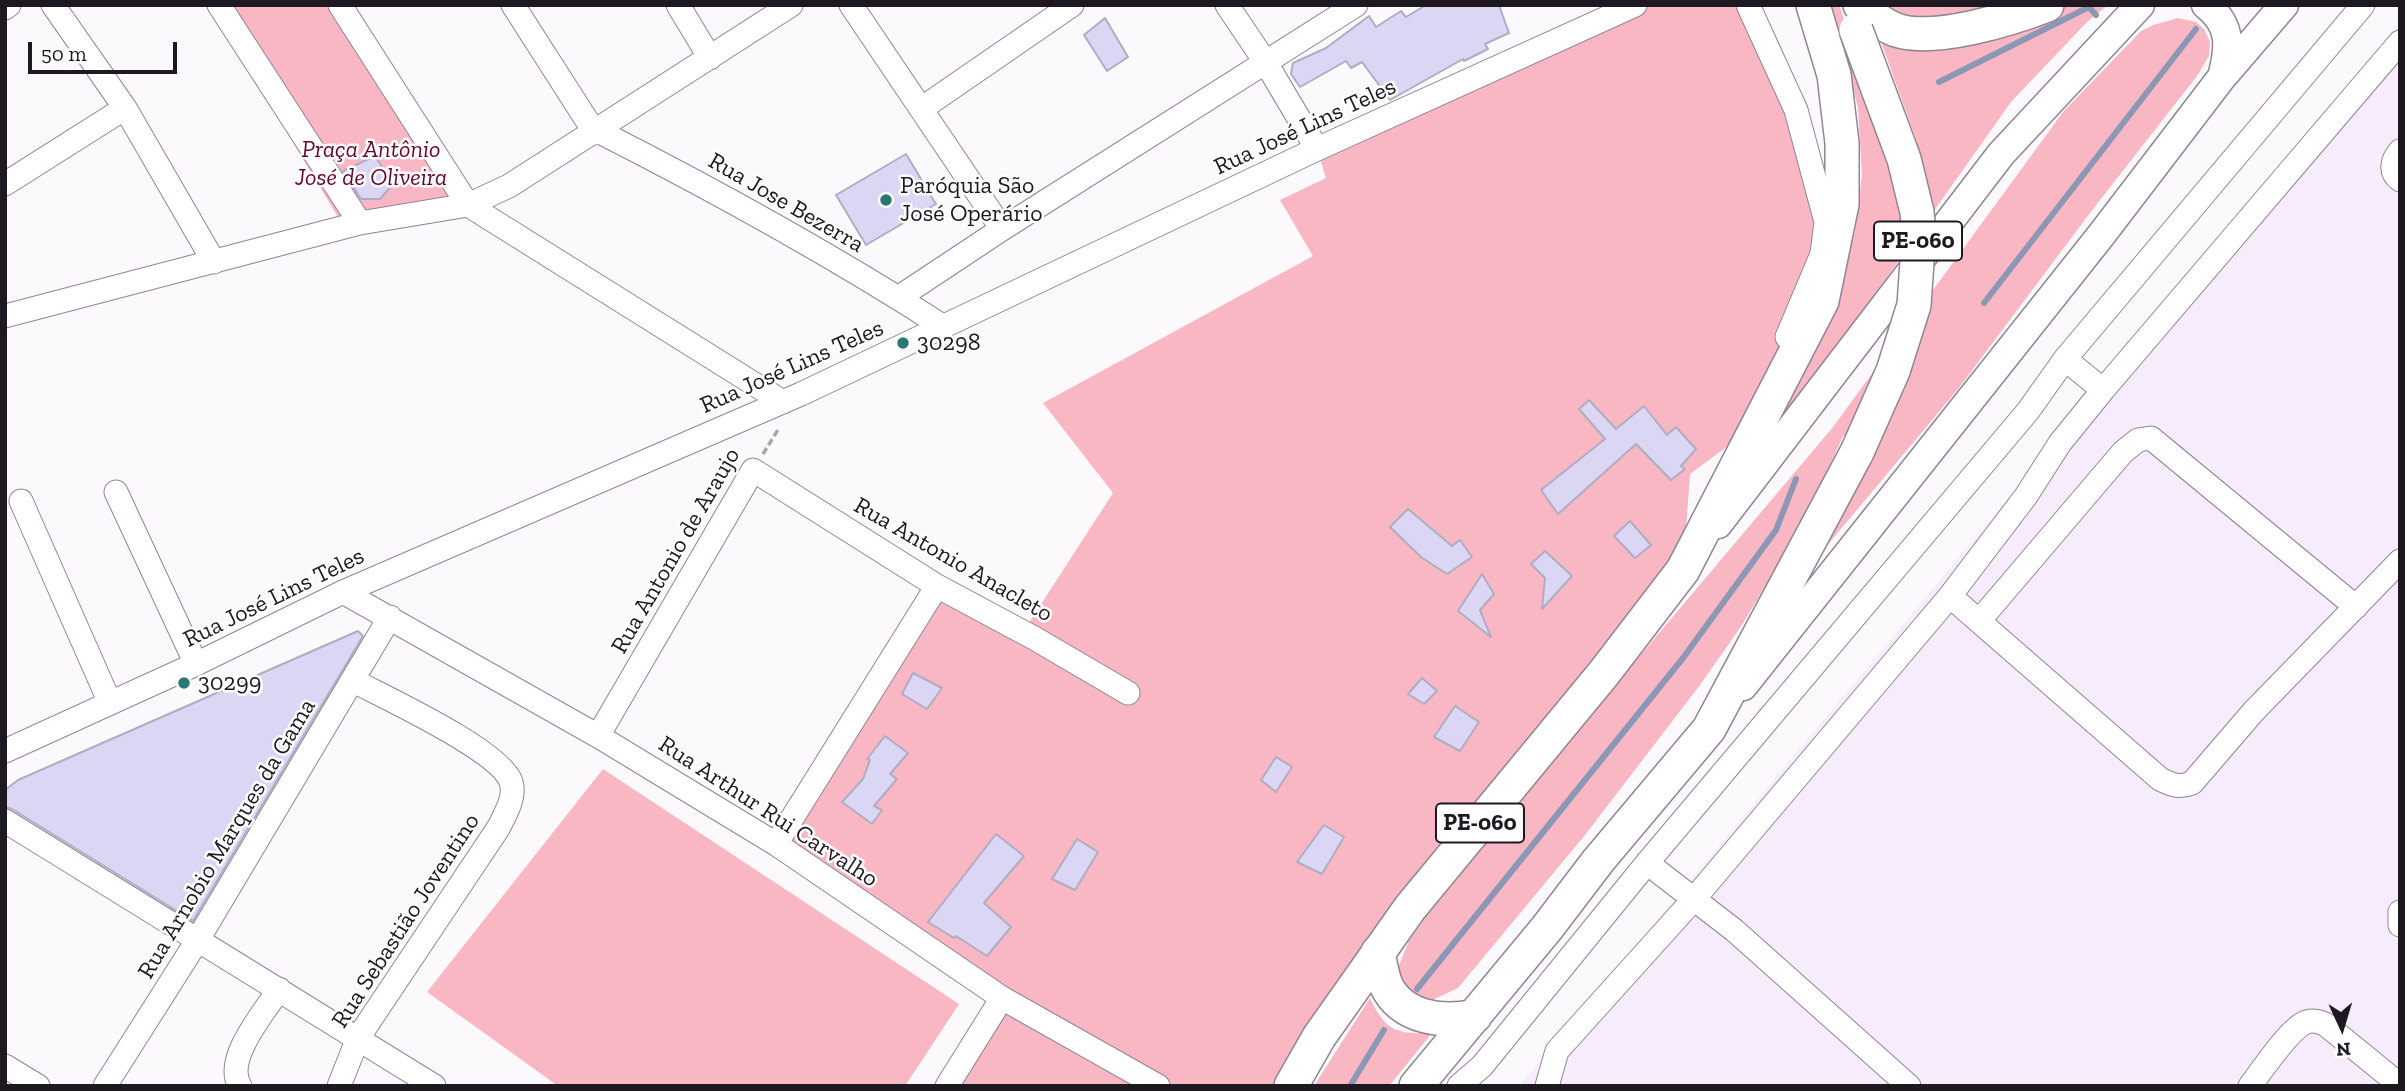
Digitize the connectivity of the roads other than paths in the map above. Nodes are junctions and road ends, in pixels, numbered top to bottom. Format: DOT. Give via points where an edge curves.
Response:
graph roads {
  1 [pos="53,5"];
  2 [pos="219,5"];
  3 [pos="340,5"];
  4 [pos="513,5"];
  5 [pos="678,5"];
  6 [pos="791,5"];
  7 [pos="851,5"];
  8 [pos="1072,5"];
  9 [pos="1227,5"];
  10 [pos="1356,5"];
  11 [pos="1635,5"];
  12 [pos="1748,5"];
  13 [pos="1813,5"];
  14 [pos="2047,5"];
  15 [pos="2140,5"];
  16 [pos="2206,5"];
  17 [pos="2284,5"];
  18 [pos="2363,5"];
  19 [pos="1854,14"];
  20 [pos="2400,43"];
  21 [pos="710,58"];
  22 [pos="1266,63"];
  23 [pos="2222,77"];
  24 [pos="125,108"];
  25 [pos="921,109"];
  26 [pos="596,132"];
  27 [pos="1317,149"];
  28 [pos="2400,151"];
  29 [pos="2400,180"];
  30 [pos="5,184"];
  31 [pos="468,205"];
  32 [pos="360,223"];
  33 [pos="1002,229"];
  34 [pos="214,262"];
  35 [pos="898,298"];
  36 [pos="9,309"];
  37 [pos="944,327"];
  38 [pos="2065,359"];
  39 [pos="2103,390"];
  40 [pos="783,401"];
  41 [pos="1759,423"];
  42 [pos="753,470"];
  43 [pos="116,492"];
  44 [pos="21,502"];
  45 [pos="2400,561"];
  46 [pos="1683,570"];
  47 [pos="937,586"];
  48 [pos="343,592"];
  49 [pos="1950,596"];
  50 [pos="2356,607"];
  51 [pos="390,617"];
  52 [pos="1979,621"];
  53 [pos="196,664"];
  54 [pos="354,681"];
  55 [pos="1128,693"];
  56 [pos="110,703"];
  57 [pos="1709,729"];
  58 [pos="598,736"];
  59 [pos="5,751"];
  60 [pos="5,821"];
  61 [pos="776,844"];
  62 [pos="1647,863"];
  63 [pos="1695,899"];
  64 [pos="2400,912"];
  65 [pos="2400,925"];
  66 [pos="197,941"];
  67 [pos="1378,952"];
  68 [pos="279,989"];
  69 [pos="1002,998"];
  70 [pos="1475,1016"];
  71 [pos="358,1038"];
  72 [pos="5,1066"];
  73 [pos="2400,1085"];
  74 [pos="38,1086"];
  75 [pos="105,1086"];
  76 [pos="240,1086"];
  77 [pos="339,1086"];
  78 [pos="434,1086"];
  79 [pos="947,1086"];
  80 [pos="1158,1086"];
  81 [pos="1291,1086"];
  82 [pos="1416,1086"];
  83 [pos="1459,1086"];
  84 [pos="1547,1086"];
  85 [pos="1909,1086"];
  86 [pos="2250,1086"];
  1 -- 24 [label="street"];
  2 -- 32 [label="street"];
  3 -- 31 [label="street"];
  4 -- 26 [label="street"];
  5 -- 21 [label="street"];
  6 -- 21 [label="street"];
  7 -- 25 [label="street"];
  8 -- 25 [label="street"];
  9 -- 22 [label="street"];
  10 -- 22 [label="street"];
  11 -- 27 [label="street, Rua José Lins Teles"];
  12 -- 41 [label="street" via="1796,110 1826,222 1822,254 1780,354"];
  13 -- 41 [label="highway, PE-060" via="1835,86 1842,143 1842,204 1822,301"];
  14 -- 19 [label="highway" via="2001,21 1919,33"];
  15 -- 46 [label="main road" via="2001,154"];
  16 -- 23 [label="main road" via="2218,15 2228,40"];
  17 -- 23 [label="main road"];
  18 -- 38 [label="street"];
  19 -- 57 [label="highway, PE-060, bridge" via="1904,159 1917,212 1914,305 1857,452"];
  20 -- 39 [label="street"];
  21 -- 26 [label="street"];
  22 -- 27 [label="street"];
  22 -- 33 [label="street"];
  23 -- 57 [label="main road"];
  24 -- 30 [label="street"];
  24 -- 34 [label="street"];
  25 -- 33 [label="street"];
  26 -- 31 [label="street" via="509,187"];
  26 -- 35 [label="street, Rua Jose Bezerra" via="719,193"];
  27 -- 37 [label="street, Rua José Lins Teles"];
  28 -- 29 [label="street" via="2393,168"];
  31 -- 32 [label="street"];
  31 -- 40 [label="street"];
  32 -- 34 [label="street"];
  33 -- 35 [label="street"];
  34 -- 36 [label="street"];
  35 -- 37 [label="street, Rua Jose Bezerra"];
  37 -- 40 [label="street, Rua José Lins Teles"];
  38 -- 39 [label="street"];
  38 -- 62 [label="street" via="2028,411"];
  39 -- 49 [label="street"];
  40 -- 48 [label="street, Rua José Lins Teles"];
  41 -- 46 [label="highway, PE-060"];
  42 -- 47 [label="street, Rua Antonio Anacleto"];
  42 -- 58 [label="street, Rua Antonio de Araujo"];
  43 -- 53 [label="street"];
  44 -- 56 [label="street"];
  45 -- 50 [label="street"];
  46 -- 67 [label="highway, PE-060"];
  47 -- 55 [label="street, Rua Antonio Anacleto"];
  47 -- 61 [label="street"];
  48 -- 51 [label="street, Rua Arthur Rui Carvalho"];
  48 -- 53 [label="street, Rua José Lins Teles"];
  49 -- 52 [label="street"];
  49 -- 63 [label="street"];
  50 -- 52 [label="street" via="2253,712 2192,783 2183,787 2160,779"];
  50 -- 52 [label="street" via="2151,438 2138,440 2123,452"];
  51 -- 54 [label="street, Rua Arnobio Marques da Gama"];
  51 -- 58 [label="street, Rua Arthur Rui Carvalho"];
  53 -- 56 [label="street, Rua José Lins Teles"];
  54 -- 66 [label="street, Rua Arnobio Marques da Gama"];
  54 -- 71 [label="street, Rua Sebastião Joventino" via="475,747 505,770 512,783 512,796 499,827"];
  56 -- 59 [label="street, Rua José Lins Teles"];
  57 -- 70 [label="highway, PE-060"];
  58 -- 61 [label="street, Rua Arthur Rui Carvalho"];
  60 -- 66 [label="street"];
  61 -- 69 [label="street, Rua Arthur Rui Carvalho"];
  62 -- 63 [label="street"];
  62 -- 83 [label="street" via="1482,1066"];
  63 -- 84 [label="street" via="1557,1051"];
  63 -- 85 [label="street"];
  64 -- 65 [label="street"];
  66 -- 68 [label="street"];
  66 -- 75 [label="street, Rua Arnobio Marques da Gama"];
  67 -- 70 [label="highway" via="1387,986 1407,1008 1440,1020"];
  67 -- 81 [label="highway, PE-060"];
  68 -- 71 [label="street"];
  68 -- 76 [label="street" via="242,1047 235,1065"];
  69 -- 79 [label="street"];
  69 -- 80 [label="street, Rua Arthur Rui Carvalho"];
  70 -- 82 [label="highway, PE-060"];
  71 -- 77 [label="street, Rua Sebastião Joventino"];
  71 -- 78 [label="street"];
  72 -- 74 [label="street"];
  73 -- 86 [label="street" via="2315,1020 2305,1021 2293,1032"];
}
